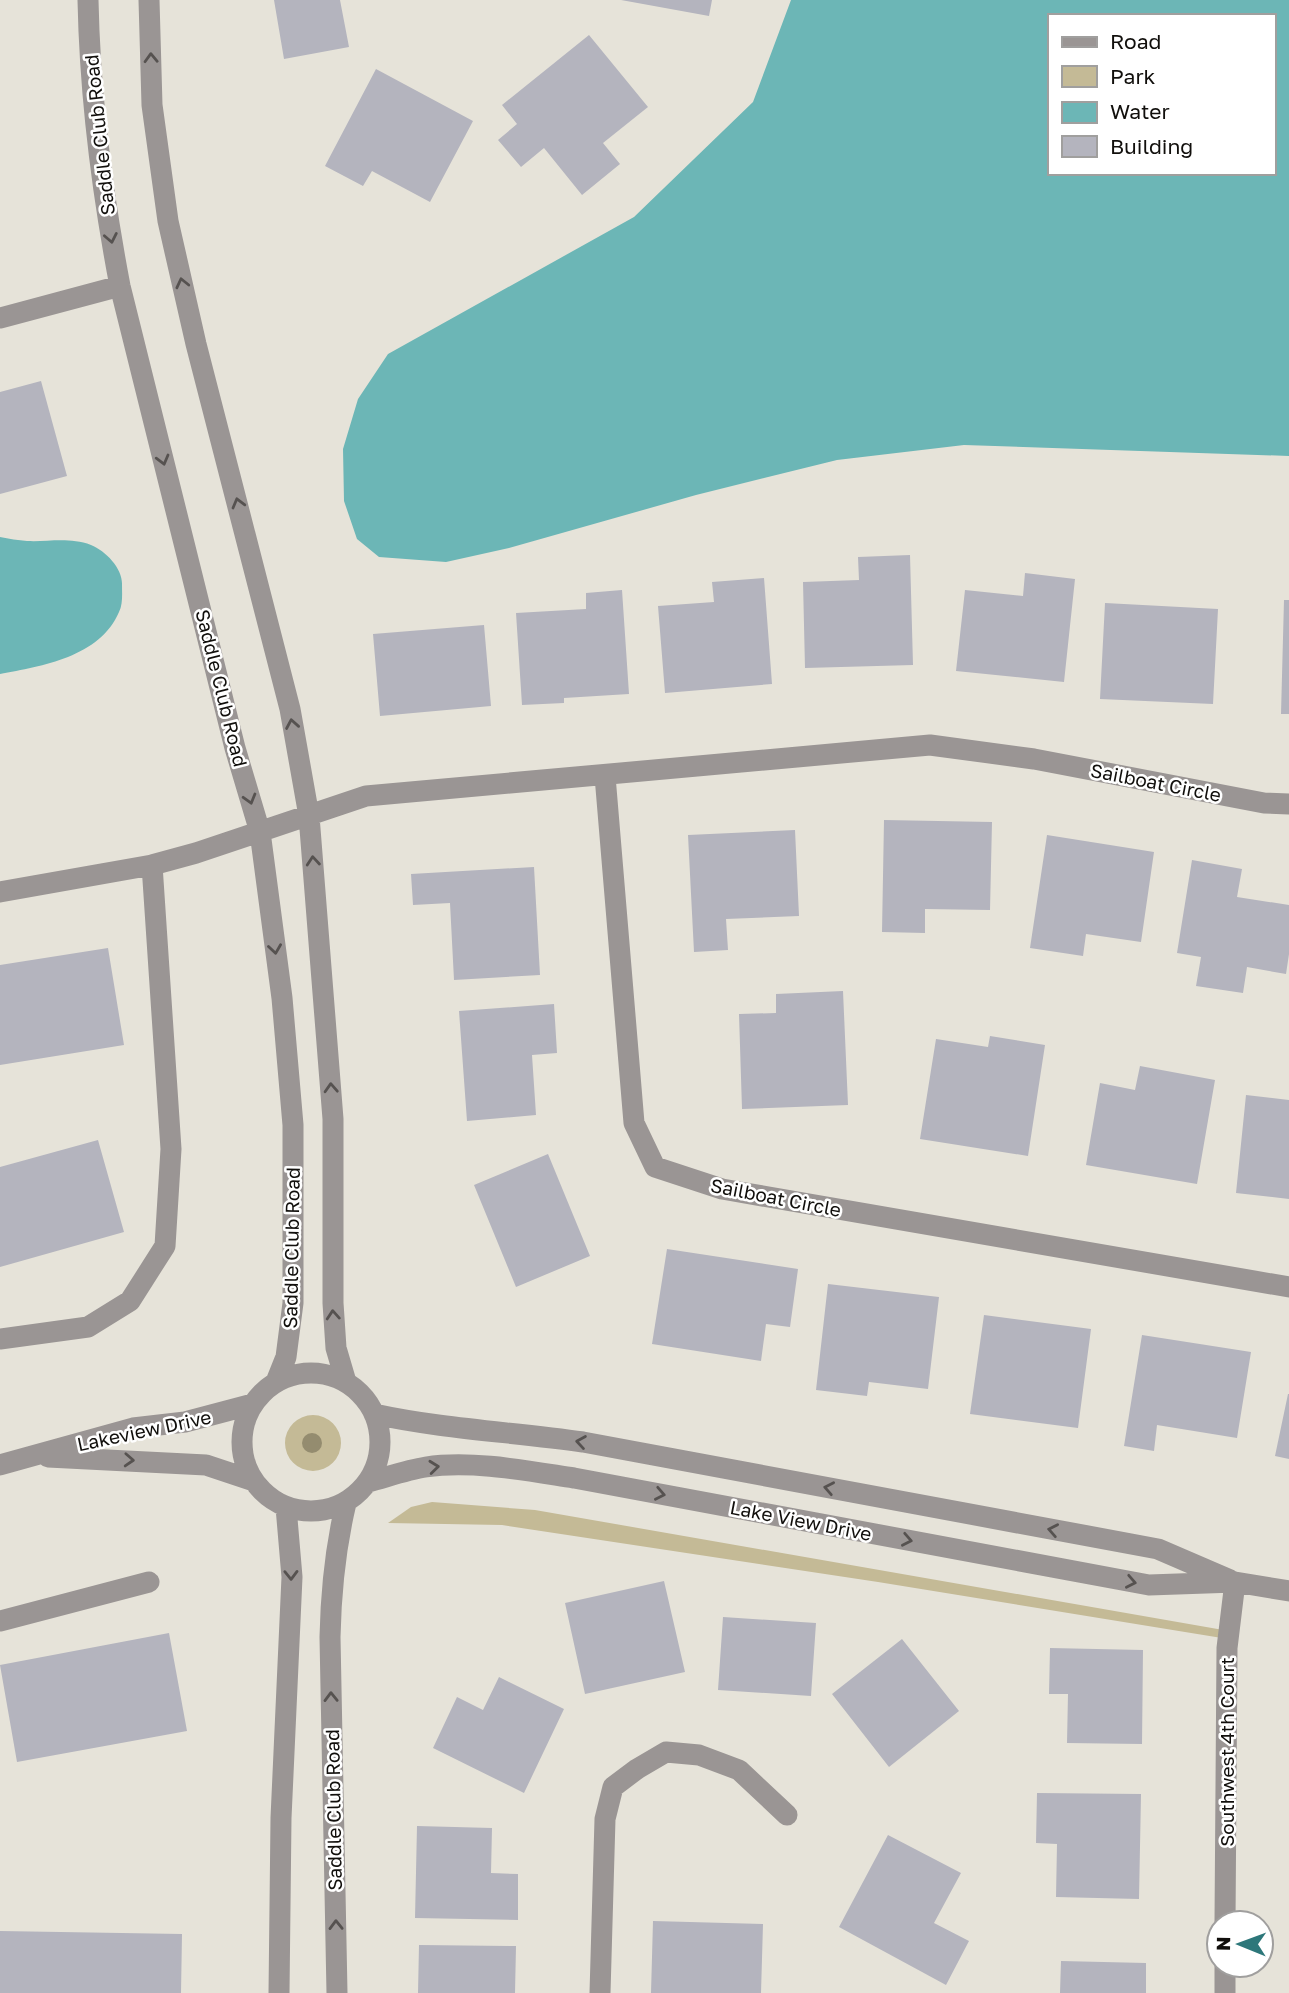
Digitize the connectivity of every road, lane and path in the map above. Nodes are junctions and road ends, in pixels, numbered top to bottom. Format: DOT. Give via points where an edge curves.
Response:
graph roads {
  1 [pos="88,0"];
  2 [pos="149,0"];
  3 [pos="120,286"];
  4 [pos="0,318"];
  5 [pos="605,776"];
  6 [pos="1289,804"];
  7 [pos="309,816"];
  8 [pos="260,832"];
  9 [pos="152,865"];
  10 [pos="0,892"];
  11 [pos="1289,1287"];
  12 [pos="0,1339"];
  13 [pos="276,1382"];
  14 [pos="346,1382"];
  15 [pos="253,1404"];
  16 [pos="374,1414"];
  17 [pos="36,1456"];
  18 [pos="0,1465"];
  19 [pos="254,1481"];
  20 [pos="368,1482"];
  21 [pos="346,1503"];
  22 [pos="286,1507"];
  23 [pos="149,1582"];
  24 [pos="1235,1582"];
  25 [pos="1289,1591"];
  26 [pos="0,1621"];
  27 [pos="787,1815"];
  28 [pos="1225,1909"];
  29 [pos="279,1993"];
  30 [pos="337,1993"];
  31 [pos="600,1993"];
  1 -- 3 [label="street, Saddle Club Road, one-way" via="94,112"];
  7 -- 2 [label="street, one-way" via="289,709 168,221 152,105"];
  3 -- 4 [label="street"];
  3 -- 8 [label="street, Saddle Club Road, one-way"];
  5 -- 6 [label="street, Sailboat Circle" via="930,746 1034,759"];
  5 -- 7 [label="street, Sailboat Circle" via="366,796"];
  5 -- 11 [label="street, Sailboat Circle" via="634,1123 655,1167 722,1189"];
  7 -- 8 [label="street, Sailboat Circle"];
  14 -- 7 [label="street, one-way" via="336,1348 332,1303 333,1119"];
  8 -- 9 [label="street, Sailboat Circle"];
  8 -- 13 [label="street, Saddle Club Road, one-way" via="293,1125 293,1303 286,1357"];
  9 -- 10 [label="street, Sailboat Circle"];
  9 -- 12 [label="street" via="171,1149 165,1247 130,1301 88,1326"];
  13 -- 14 [label="street" via="299,1373 323,1374"];
  13 -- 15 [label="street"];
  14 -- 16 [label="street" via="358,1390"];
  15 -- 17 [label="street, Lakeview Drive" via="185,1422 133,1428"];
  15 -- 19 [label="street" via="242,1443"];
  16 -- 20 [label="street" via="380,1437 378,1461"];
  24 -- 16 [label="street, Lake View Drive, one-way" via="1158,1549 583,1442 449,1428"];
  17 -- 18 [label="street, Lakeview Drive"];
  17 -- 19 [label="street, Lakeview Drive, one-way" via="206,1465"];
  19 -- 22 [label="street"];
  20 -- 21 [label="street"];
  20 -- 24 [label="street, Lake View Drive, one-way" via="426,1467 511,1469 1149,1585"];
  21 -- 22 [label="street" via="327,1511"];
  30 -- 21 [label="street, Saddle Club Road, one-way" via="330,1626 331,1581"];
  22 -- 29 [label="street, one-way" via="292,1577"];
  23 -- 26 [label="street"];
  24 -- 25 [label="street, Lake View Drive"];
  24 -- 28 [label="street, Southwest 4th Court" via="1227,1648"];
  27 -- 31 [label="street" via="738,1770 699,1755 666,1752 613,1787 605,1819"];
}
